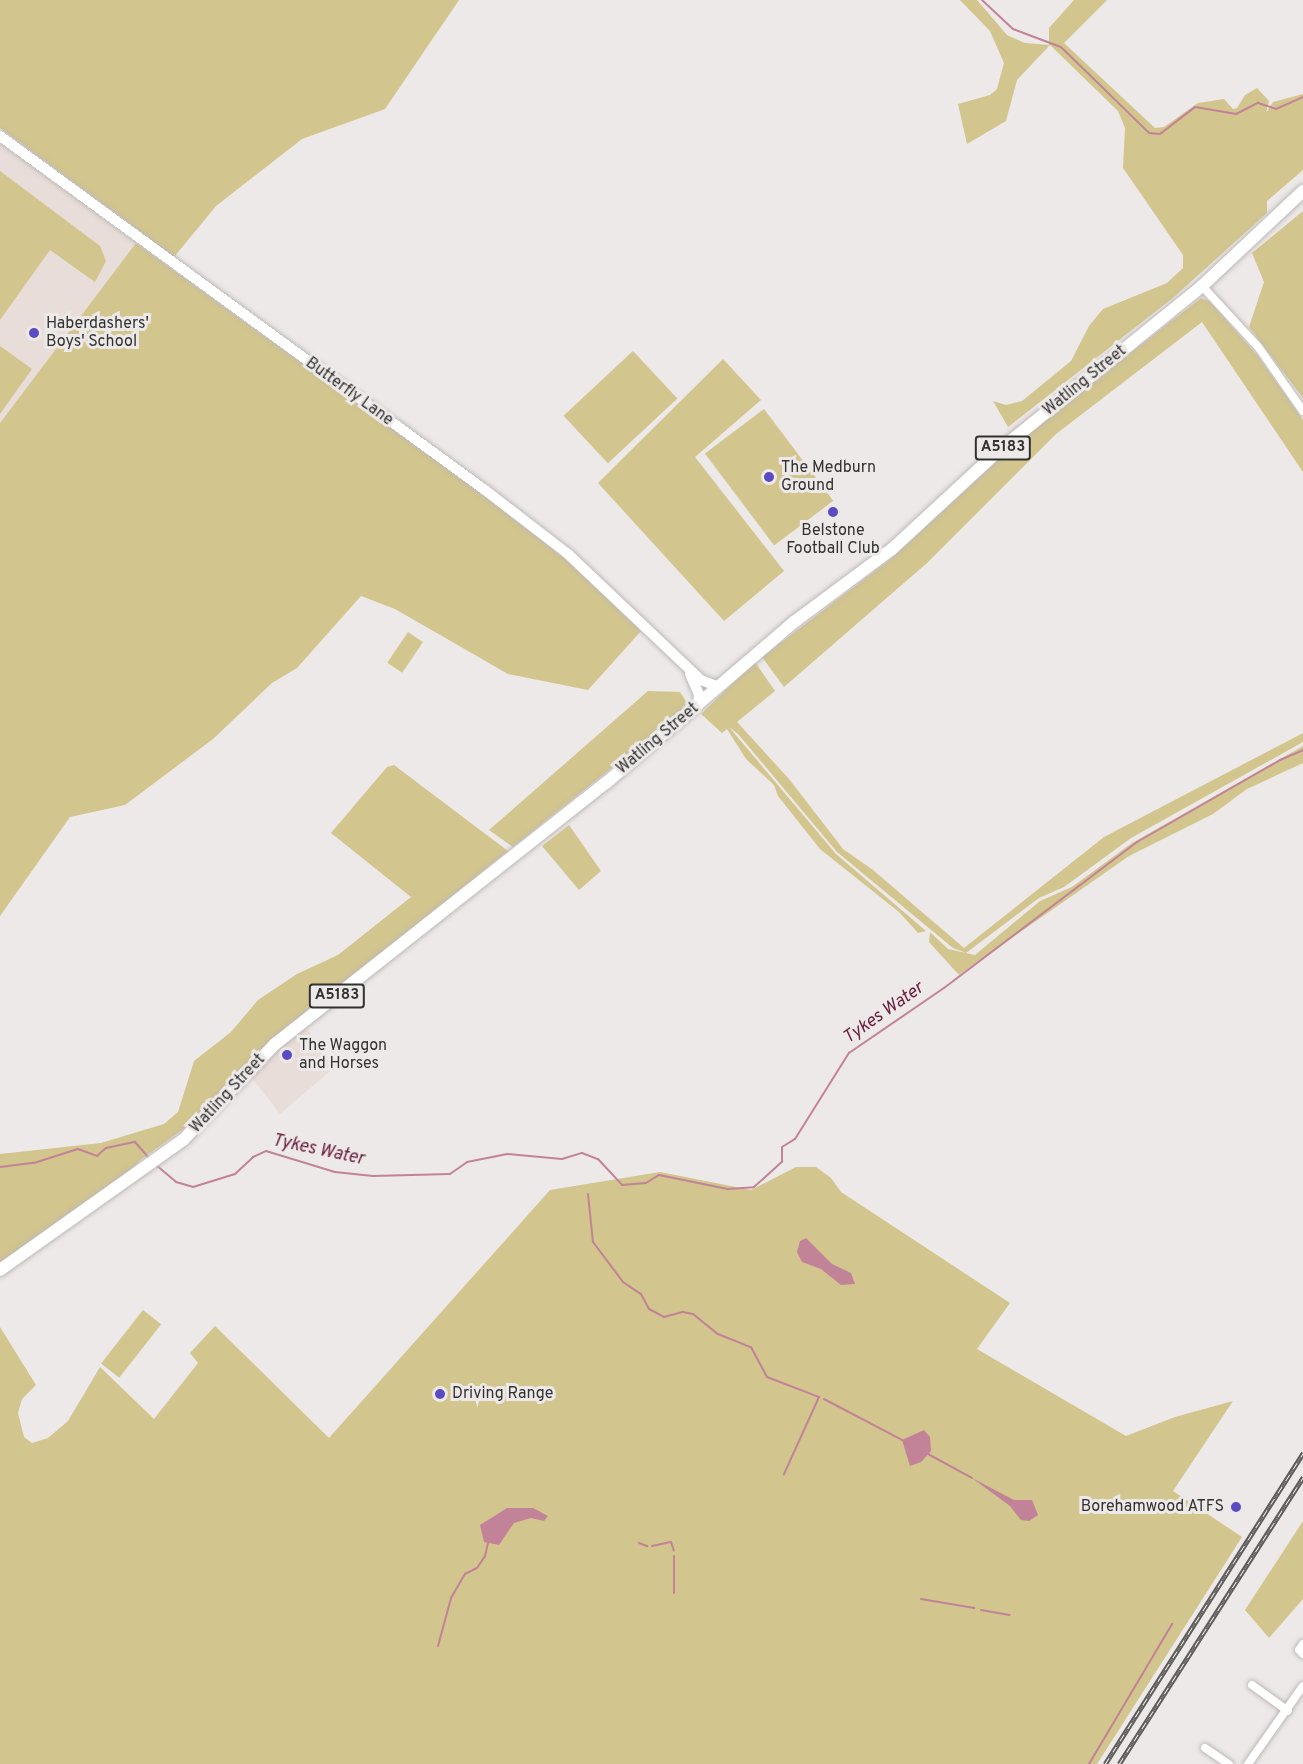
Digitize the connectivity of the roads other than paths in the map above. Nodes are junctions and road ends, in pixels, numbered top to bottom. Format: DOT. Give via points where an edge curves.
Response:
graph roads {
  1 [pos="0,136"];
  2 [pos="1303,191"];
  3 [pos="1202,286"];
  4 [pos="1303,411"];
  5 [pos="708,687"];
  6 [pos="698,706"];
  7 [pos="0,1270"];
  8 [pos="1252,1685"];
  9 [pos="1303,1686"];
  10 [pos="1288,1711"];
  11 [pos="1205,1748"];
  12 [pos="1229,1764"];
  13 [pos="1248,1764"];
  1 -- 5 [label="street, Butterfly Lane" via="559,547"];
  2 -- 3 [label="main road, Watling Street / A5183"];
  3 -- 4 [label="street" via="1259,348"];
  3 -- 5 [label="main road, Watling Street / A5183" via="996,453 892,549"];
  5 -- 6 [label="main road, Watling Street / A5183"];
  5 -- 6 [label="street, Butterfly Lane"];
  6 -- 7 [label="main road, Watling Street / A5183" via="275,1044 202,1124 170,1150"];
  8 -- 10 [label="street"];
  9 -- 10 [label="street"];
  10 -- 13 [label="street"];
  11 -- 12 [label="street"];
}
